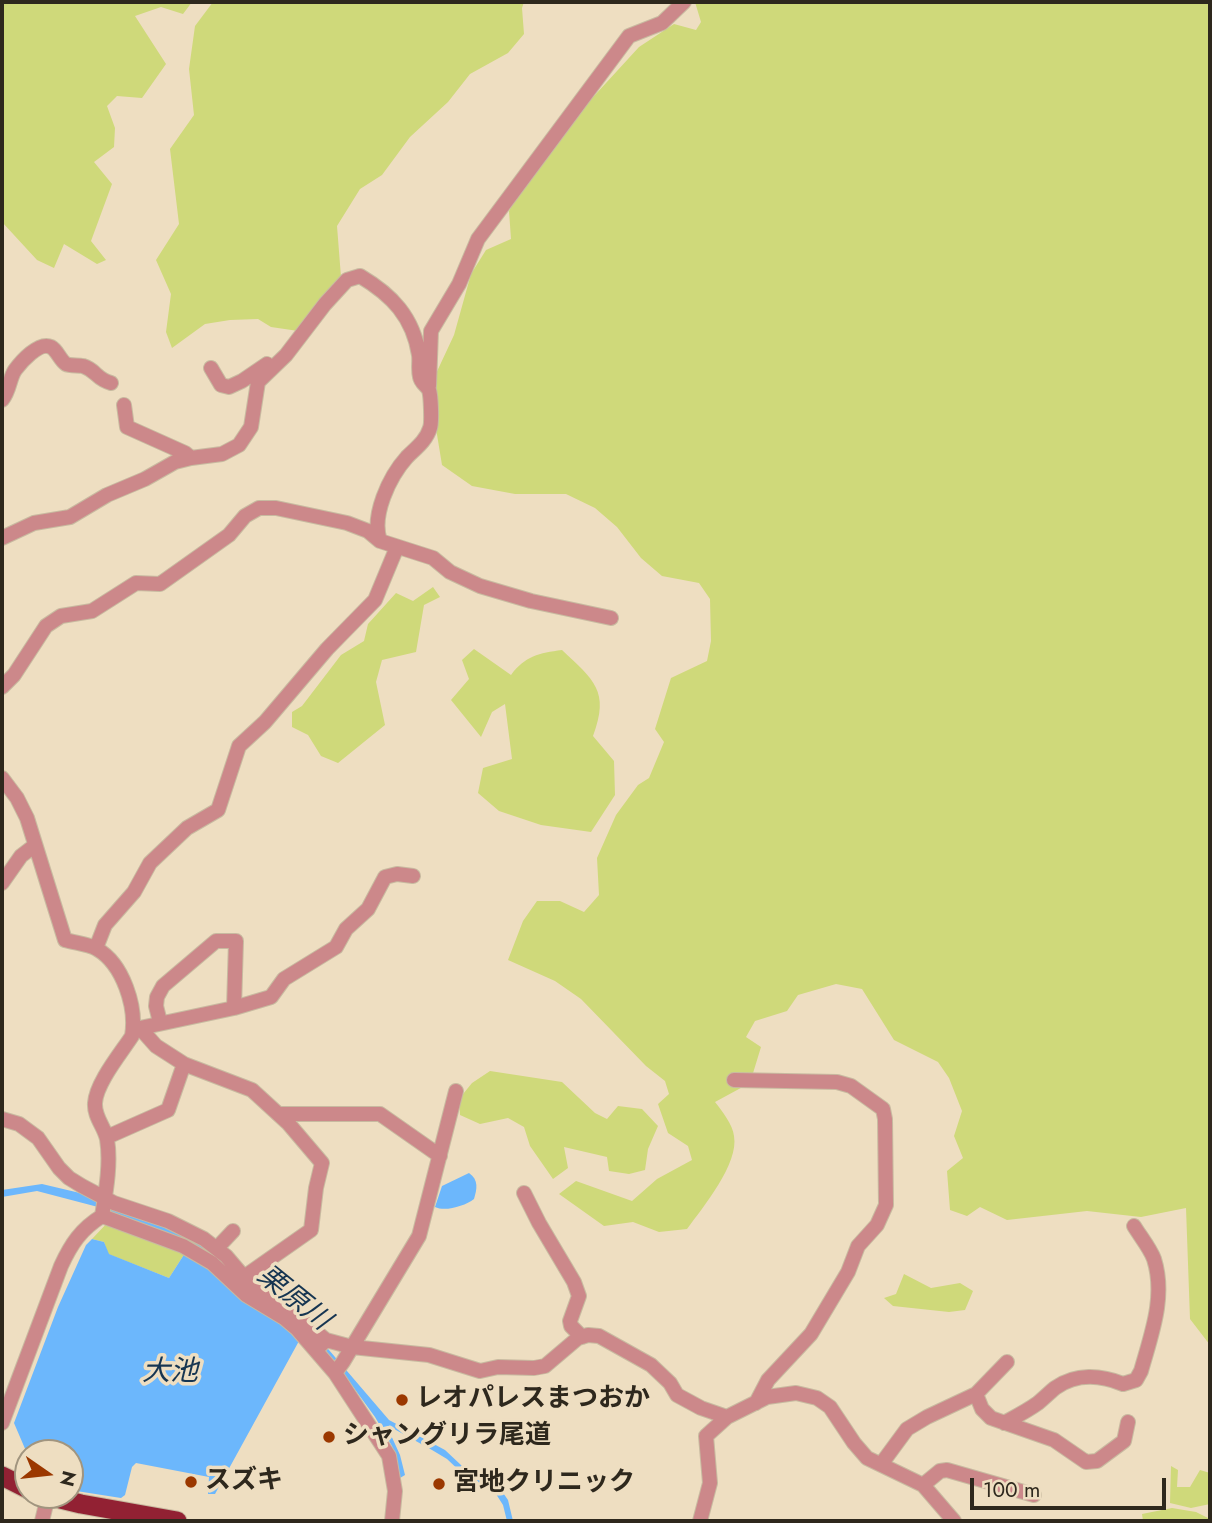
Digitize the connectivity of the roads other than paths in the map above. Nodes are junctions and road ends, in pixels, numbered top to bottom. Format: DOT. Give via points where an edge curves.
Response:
graph roads {
  1 [pos="684,2"];
  2 [pos="291,347"];
  3 [pos="211,368"];
  4 [pos="111,383"];
  5 [pos="429,391"];
  6 [pos="2,400"];
  7 [pos="124,405"];
  8 [pos="191,458"];
  9 [pos="2,538"];
  10 [pos="380,541"];
  11 [pos="397,547"];
  12 [pos="611,618"];
  13 [pos="2,687"];
  14 [pos="2,778"];
  15 [pos="34,846"];
  16 [pos="413,876"];
  17 [pos="2,883"];
  18 [pos="96,948"];
  19 [pos="234,1009"];
  20 [pos="160,1022"];
  21 [pos="137,1027"];
  22 [pos="184,1064"];
  23 [pos="734,1080"];
  24 [pos="456,1091"];
  25 [pos="278,1114"];
  26 [pos="2,1119"];
  27 [pos="107,1137"];
  28 [pos="440,1156"];
  29 [pos="524,1193"];
  30 [pos="104,1206"];
  31 [pos="1134,1226"];
  32 [pos="233,1231"];
  33 [pos="217,1248"];
  34 [pos="244,1277"];
  35 [pos="582,1337"];
  36 [pos="321,1344"];
  37 [pos="352,1347"];
  38 [pos="1007,1362"];
  39 [pos="339,1368"];
  40 [pos="976,1394"];
  41 [pos="756,1403"];
  42 [pos="727,1417"];
  43 [pos="1128,1422"];
  44 [pos="2,1423"];
  45 [pos="1004,1423"];
  46 [pos="882,1463"];
  47 [pos="923,1485"];
  48 [pos="1034,1495"];
  49 [pos="84,1503"];
  50 [pos="177,1521"];
  51 [pos="392,1521"];
  52 [pos="700,1521"];
  53 [pos="954,1521"];
  1 -- 5 [label="street" via="662,23 629,36 478,239 459,284 431,331"];
  2 -- 3 [label="street" via="229,387 221,385"];
  2 -- 5 [label="street" via="347,280 360,276 383,290 412,328 420,380"];
  2 -- 8 [label="street" via="258,382 251,427 239,445 222,454"];
  4 -- 6 [label="street" via="85,367 66,364 45,346 14,372"];
  5 -- 10 [label="street" via="431,426 424,442 405,459 387,488 376,529"];
  7 -- 8 [label="street" via="127,427"];
  8 -- 9 [label="street" via="107,495 70,517 34,523"];
  10 -- 11 [label="street"];
  10 -- 13 [label="street" via="347,523 259,508 160,584 136,583 93,611 61,616 46,625"];
  11 -- 12 [label="street" via="433,558 480,586"];
  11 -- 18 [label="street" via="375,600 239,747 218,810 187,828 150,863 134,892 105,925"];
  14 -- 15 [label="street" via="27,818"];
  15 -- 17 [label="street"];
  15 -- 18 [label="street" via="65,940"];
  16 -- 19 [label="street" via="385,877 368,909 346,929 336,947 284,979 271,997"];
  18 -- 21 [label="street" via="114,963"];
  19 -- 20 [label="street"];
  19 -- 20 [label="street" via="236,941 216,941 163,986 156,1006"];
  20 -- 21 [label="street"];
  21 -- 22 [label="street"];
  21 -- 27 [label="street" via="98,1088 97,1118"];
  22 -- 25 [label="street" via="252,1090"];
  22 -- 27 [label="street" via="168,1110"];
  23 -- 41 [label="street" via="851,1086 883,1109 885,1119 886,1205 877,1225 858,1246 811,1334 768,1380"];
  24 -- 28 [label="street"];
  25 -- 28 [label="street" via="380,1114"];
  25 -- 34 [label="street" via="322,1163 313,1225"];
  26 -- 30 [label="street" via="19,1124 38,1138 69,1178"];
  27 -- 30 [label="street"];
  28 -- 37 [label="street" via="419,1236"];
  29 -- 35 [label="street" via="575,1282 579,1296 570,1326"];
  30 -- 33 [label="street" via="114,1203 168,1221"];
  30 -- 36 [label="street" via="200,1256 246,1295"];
  30 -- 44 [label="street" via="72,1242"];
  31 -- 45 [label="street" via="1153,1258 1158,1283 1158,1306 1136,1380 1124,1384 1096,1376 1069,1380"];
  32 -- 33 [label="street"];
  33 -- 34 [label="street"];
  34 -- 36 [label="street" via="288,1308"];
  35 -- 37 [label="street" via="545,1366 480,1371 429,1355"];
  35 -- 42 [label="street" via="599,1336 641,1359 662,1375 677,1395"];
  36 -- 37 [label="street"];
  36 -- 39 [label="street"];
  37 -- 39 [label="street"];
  38 -- 40 [label="street"];
  39 -- 51 [label="street" via="389,1456 395,1491"];
  40 -- 45 [label="street" via="982,1409"];
  40 -- 46 [label="street" via="907,1429"];
  41 -- 42 [label="street"];
  41 -- 46 [label="street" via="783,1393 817,1398 830,1407 867,1458"];
  42 -- 52 [label="street" via="706,1437 710,1483"];
  43 -- 45 [label="street" via="1124,1441 1097,1461 1087,1462 1054,1440"];
  46 -- 47 [label="street"];
  47 -- 48 [label="street" via="947,1470"];
  47 -- 53 [label="street"];
  49 -- 50 [label="highway"];
}
